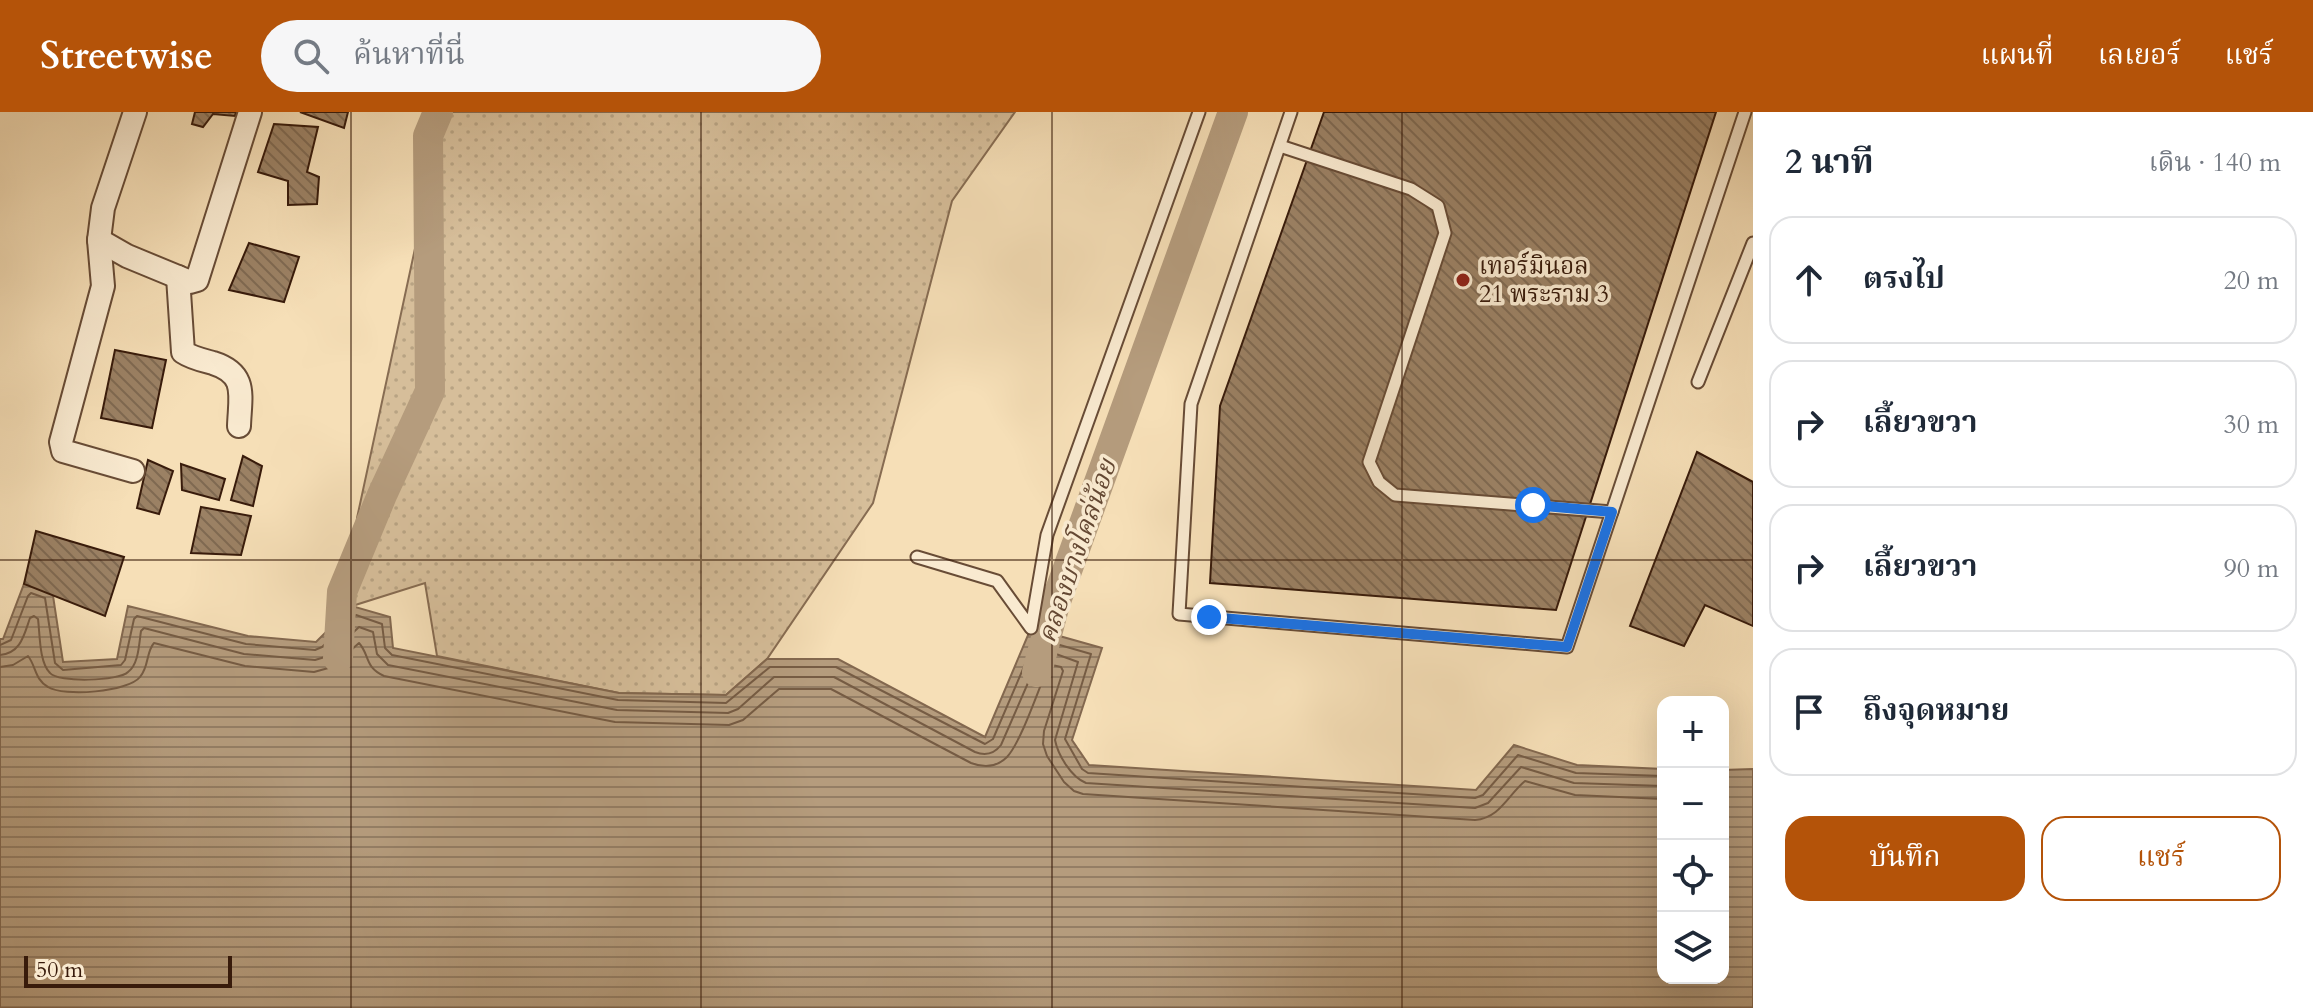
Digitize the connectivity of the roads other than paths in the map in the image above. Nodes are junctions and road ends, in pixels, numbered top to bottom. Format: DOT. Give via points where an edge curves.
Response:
graph roads {
  1 [pos="135,112"];
  2 [pos="250,112"];
  3 [pos="1199,112"];
  4 [pos="1291,112"];
  5 [pos="1745,112"];
  6 [pos="1280,146"];
  7 [pos="99,240"];
  8 [pos="1753,243"];
  9 [pos="178,277"];
  10 [pos="1698,382"];
  11 [pos="239,426"];
  12 [pos="133,471"];
  13 [pos="1612,512"];
  14 [pos="917,557"];
  1 -- 7 [label="street" via="103,208"];
  2 -- 9 [label="street" via="197,280"];
  3 -- 14 [label="lane" via="1047,535 1031,628 997,581"];
  4 -- 6 [label="lane"];
  5 -- 13 [label="lane"];
  6 -- 13 [label="lane" via="1411,189 1438,206 1445,233 1369,462 1379,482 1395,495"];
  6 -- 13 [label="lane" via="1191,404 1179,614 1567,647"];
  7 -- 9 [label="street"];
  7 -- 12 [label="street" via="103,286 61,442 63,451"];
  8 -- 10 [label="lane"];
  9 -- 11 [label="street" via="183,352 234,374 241,386"];
}
